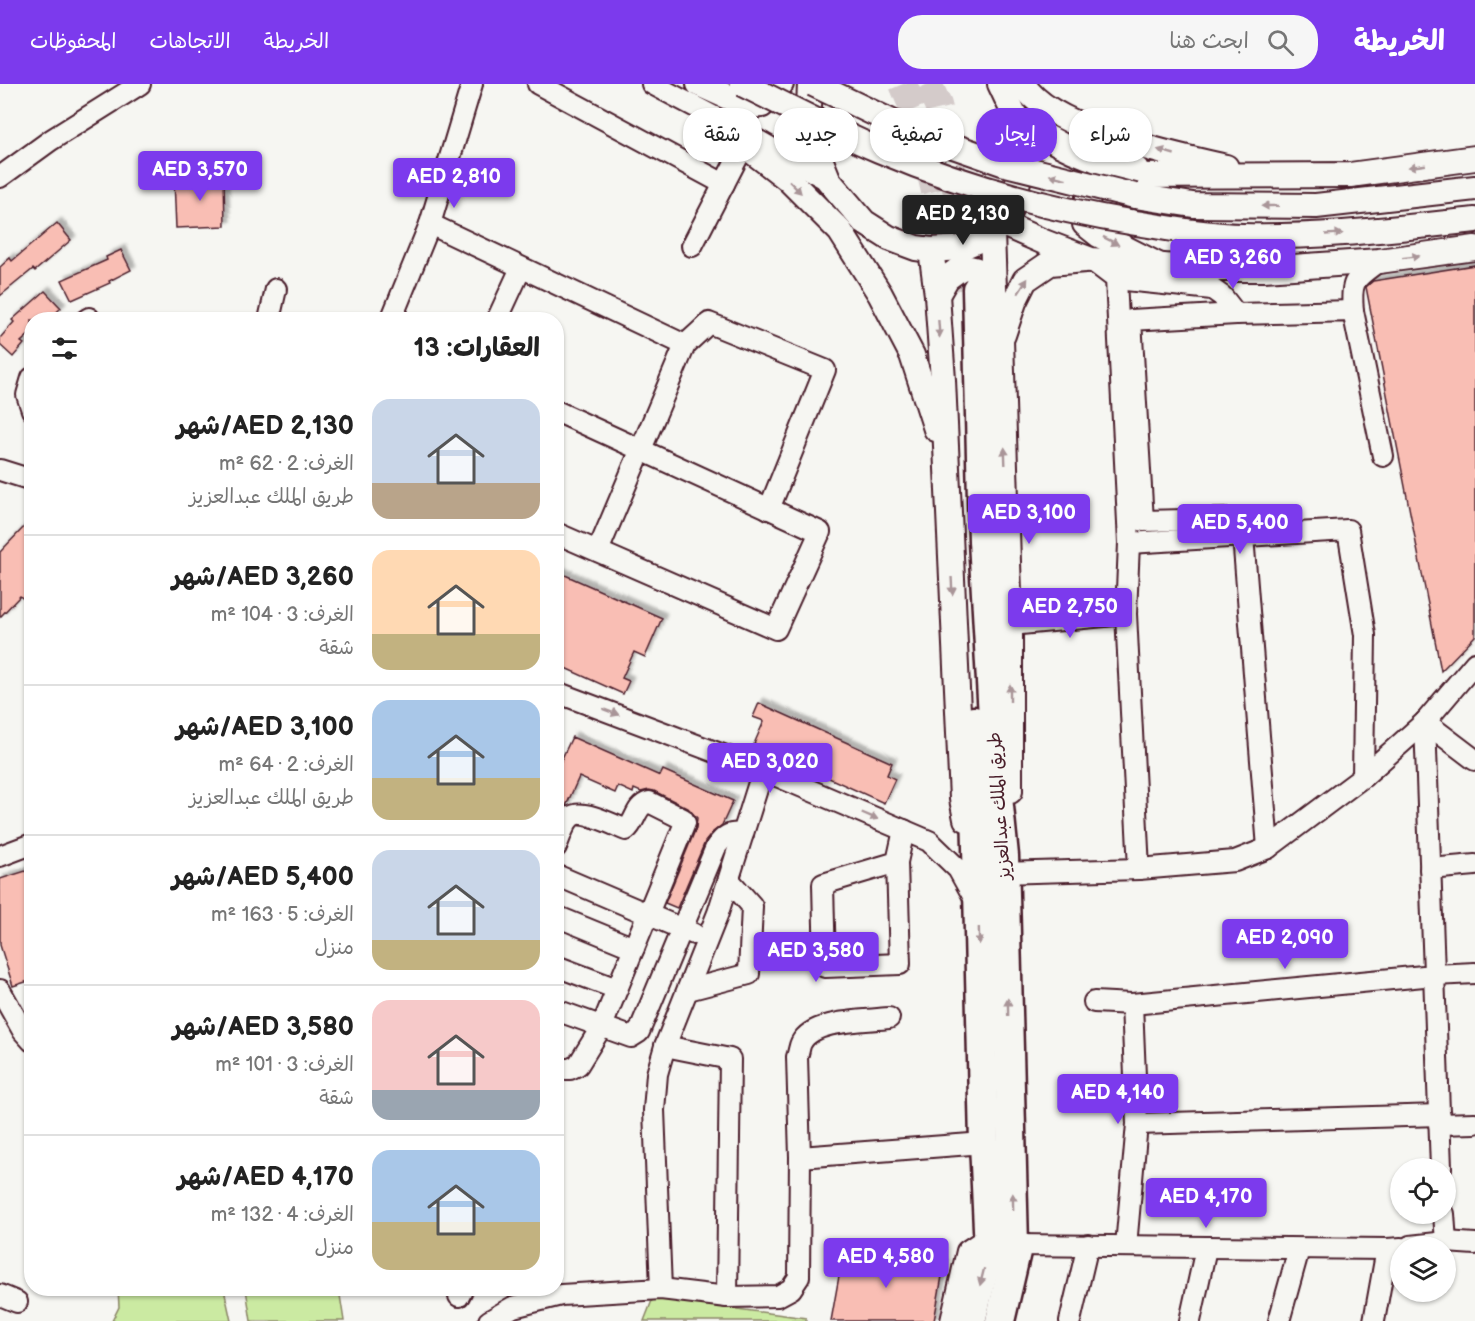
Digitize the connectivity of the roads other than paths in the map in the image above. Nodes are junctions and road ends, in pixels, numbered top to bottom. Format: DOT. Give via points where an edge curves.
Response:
graph roads {
  1 [pos="140,84"];
  2 [pos="472,84"];
  3 [pos="538,84"];
  4 [pos="652,84"];
  5 [pos="699,84"];
  6 [pos="742,84"];
  7 [pos="781,84"];
  8 [pos="811,84"];
  9 [pos="1000,84"];
  10 [pos="1023,84"];
  11 [pos="693,108"];
  12 [pos="1011,108"];
  13 [pos="1057,144"];
  14 [pos="762,147"];
  15 [pos="762,155"];
  16 [pos="1475,158"];
  17 [pos="734,162"];
  18 [pos="1023,162"];
  19 [pos="1182,176"];
  20 [pos="1263,176"];
  21 [pos="0,177"];
  22 [pos="829,181"];
  23 [pos="724,184"];
  24 [pos="1475,188"];
  25 [pos="1475,220"];
  26 [pos="430,224"];
  27 [pos="998,228"];
  28 [pos="692,246"];
  29 [pos="1475,248"];
  30 [pos="931,250"];
  31 [pos="1091,260"];
  32 [pos="1379,261"];
  33 [pos="1160,266"];
  34 [pos="521,268"];
  35 [pos="1116,279"];
  36 [pos="276,289"];
  37 [pos="967,291"];
  38 [pos="1353,311"];
  39 [pos="271,312"];
  40 [pos="395,312"];
  41 [pos="501,312"];
  42 [pos="1236,314"];
  43 [pos="1001,340"];
  44 [pos="685,345"];
  45 [pos="564,415"];
  46 [pos="641,449"];
  47 [pos="1383,456"];
  48 [pos="0,470"];
  49 [pos="947,474"];
  50 [pos="24,478"];
  51 [pos="769,508"];
  52 [pos="564,536"];
  53 [pos="1242,536"];
  54 [pos="1129,543"];
  55 [pos="598,551"];
  56 [pos="1126,614"];
  57 [pos="1010,625"];
  58 [pos="1475,663"];
  59 [pos="564,695"];
  60 [pos="1425,722"];
  61 [pos="1475,760"];
  62 [pos="763,770"];
  63 [pos="1363,777"];
  64 [pos="564,829"];
  65 [pos="904,830"];
  66 [pos="743,834"];
  67 [pos="24,847"];
  68 [pos="1268,848"];
  69 [pos="0,856"];
  70 [pos="897,862"];
  71 [pos="1475,866"];
  72 [pos="995,867"];
  73 [pos="1139,869"];
  74 [pos="1430,869"];
  75 [pos="564,878"];
  76 [pos="729,880"];
  77 [pos="978,905"];
  78 [pos="648,913"];
  79 [pos="564,919"];
  80 [pos="682,928"];
  81 [pos="707,940"];
  82 [pos="634,948"];
  83 [pos="564,969"];
  84 [pos="1475,973"];
  85 [pos="1434,975"];
  86 [pos="617,989"];
  87 [pos="0,990"];
  88 [pos="688,990"];
  89 [pos="1094,1002"];
  90 [pos="1132,1004"];
  91 [pos="564,1013"];
  92 [pos="889,1018"];
  93 [pos="602,1026"];
  94 [pos="24,1032"];
  95 [pos="665,1046"];
  96 [pos="564,1069"];
  97 [pos="1439,1119"];
  98 [pos="1137,1124"];
  99 [pos="1475,1124"];
  100 [pos="984,1143"];
  101 [pos="800,1157"];
  102 [pos="1441,1158"];
  103 [pos="1001,1241"];
  104 [pos="1456,1243"];
  105 [pos="1475,1244"];
  106 [pos="1088,1245"];
  107 [pos="1126,1246"];
  108 [pos="1206,1248"];
  109 [pos="1390,1248"];
  110 [pos="1299,1249"];
  111 [pos="1390,1263"];
  112 [pos="661,1288"];
  113 [pos="564,1295"];
  114 [pos="557,1296"];
  115 [pos="727,1297"];
  116 [pos="489,1321"];
  117 [pos="951,1321"];
  118 [pos="971,1321"];
  119 [pos="1000,1321"];
  120 [pos="1070,1321"];
  121 [pos="1190,1321"];
  122 [pos="1279,1321"];
  123 [pos="1374,1321"];
  1 -- 21 [label="street"];
  2 -- 26 [label="street"];
  3 -- 23 [label="street"];
  4 -- 11 [label="street"];
  5 -- 7 [label="main road" via="748,106 762,105"];
  6 -- 25 [label="main road, one-way, bridge" via="878,150 942,175 1075,213 1193,233 1243,236 1335,234"];
  8 -- 22 [label="main road" via="813,141"];
  24 -- 8 [label="main road, one-way, bridge" via="1316,206 1193,205 1135,196 958,148 913,132"];
  9 -- 12 [label="main road"];
  20 -- 10 [label="main road, one-way" via="1173,154 1076,123 1046,108"];
  13 -- 19 [label="main road" via="1079,155 1121,167"];
  14 -- 22 [label="street"];
  15 -- 49 [label="main road, one-way" via="840,231 880,294 912,355"];
  16 -- 20 [label="main road, one-way" via="1350,175"];
  17 -- 23 [label="street"];
  18 -- 27 [label="main road" via="1013,203"];
  19 -- 20 [label="main road"];
  19 -- 33 [label="main road, one-way" via="1124,176 1094,182 1088,197 1085,224"];
  22 -- 30 [label="main road" via="864,222 889,238"];
  23 -- 28 [label="street"];
  26 -- 34 [label="street"];
  26 -- 40 [label="street"];
  27 -- 30 [label="main road" via="960,248"];
  27 -- 31 [label="main road"];
  27 -- 37 [label="main road"];
  32 -- 29 [label="main road, one-way"];
  30 -- 37 [label="main road"];
  31 -- 33 [label="main road"];
  31 -- 35 [label="street"];
  43 -- 31 [label="main road, one-way" via="1025,280 1050,263"];
  32 -- 33 [label="main road" via="1264,269"];
  32 -- 38 [label="street" via="1356,278 1351,290"];
  34 -- 41 [label="street"];
  34 -- 44 [label="street"];
  35 -- 42 [label="street" via="1212,289"];
  35 -- 54 [label="street"];
  36 -- 39 [label="street"];
  37 -- 43 [label="main road"];
  37 -- 49 [label="main road, one-way"];
  37 -- 72 [label="highway, طريق الملك عبدالعزيز" via="976,767"];
  38 -- 42 [label="street"];
  38 -- 47 [label="street"];
  42 -- 53 [label="street" via="1131,320 1143,521 1228,519"];
  57 -- 43 [label="main road, one-way"];
  44 -- 46 [label="street"];
  44 -- 51 [label="street" via="709,323 825,370"];
  45 -- 46 [label="street"];
  46 -- 51 [label="street"];
  46 -- 55 [label="street"];
  48 -- 50 [label="street"];
  49 -- 72 [label="main road, one-way" via="962,798"];
  51 -- 55 [label="street" via="820,532 776,630"];
  52 -- 55 [label="street"];
  53 -- 54 [label="street"];
  53 -- 63 [label="street" via="1348,530 1365,635"];
  53 -- 68 [label="street"];
  54 -- 56 [label="street"];
  56 -- 57 [label="street"];
  56 -- 73 [label="street"];
  72 -- 57 [label="main road, one-way" via="1010,800"];
  58 -- 60 [label="street"];
  59 -- 62 [label="street, one-way"];
  60 -- 61 [label="street"];
  60 -- 63 [label="street"];
  60 -- 74 [label="street"];
  62 -- 65 [label="street, one-way"];
  62 -- 66 [label="street"];
  63 -- 68 [label="street"];
  64 -- 78 [label="street" via="569,818 582,813 626,830 639,808 649,802 682,819 684,831"];
  65 -- 70 [label="street"];
  65 -- 77 [label="street" via="929,841 958,869"];
  66 -- 76 [label="street"];
  66 -- 80 [label="street" via="725,836 716,847"];
  67 -- 69 [label="street"];
  68 -- 73 [label="street" via="1236,861"];
  70 -- 70 [label="street" via="822,884 825,967 900,964"];
  71 -- 74 [label="street"];
  72 -- 73 [label="street"];
  72 -- 77 [label="highway, طريق الملك عبدالعزيز"];
  103 -- 72 [label="highway, طريق الملك عبدالعزيز, one-way"];
  74 -- 85 [label="street"];
  75 -- 78 [label="street"];
  76 -- 81 [label="street"];
  76 -- 88 [label="street" via="752,906 749,974"];
  77 -- 100 [label="highway, طريق الملك عبدالعزيز, one-way"];
  78 -- 80 [label="street"];
  78 -- 82 [label="street"];
  79 -- 82 [label="street"];
  80 -- 81 [label="street"];
  80 -- 93 [label="street" via="639,1032 631,1037"];
  81 -- 88 [label="street"];
  82 -- 86 [label="street"];
  83 -- 86 [label="street"];
  84 -- 85 [label="street"];
  85 -- 90 [label="street"];
  85 -- 97 [label="street"];
  86 -- 93 [label="street"];
  87 -- 94 [label="street"];
  88 -- 95 [label="street"];
  89 -- 90 [label="street"];
  90 -- 98 [label="street"];
  91 -- 93 [label="street"];
  92 -- 101 [label="street" via="820,1026 801,1043 797,1057"];
  93 -- 96 [label="street" via="578,1065"];
  95 -- 112 [label="street" via="657,1074 654,1110"];
  95 -- 115 [label="street" via="730,1059"];
  97 -- 98 [label="street"];
  97 -- 99 [label="street"];
  97 -- 102 [label="street"];
  98 -- 107 [label="street"];
  100 -- 101 [label="street"];
  100 -- 103 [label="highway, طريق الملك عبدالعزيز"];
  101 -- 115 [label="street" via="799,1277 791,1289 778,1296"];
  103 -- 106 [label="street"];
  103 -- 117 [label="street" via="967,1251"];
  103 -- 118 [label="highway, طريق الملك عبدالعزيز, one-way" via="989,1250"];
  103 -- 119 [label="highway, طريق الملك عبدالعزيز" via="1016,1252"];
  104 -- 105 [label="street"];
  106 -- 107 [label="street"];
  106 -- 120 [label="street"];
  107 -- 108 [label="street"];
  108 -- 110 [label="street"];
  108 -- 121 [label="street"];
  109 -- 110 [label="street"];
  110 -- 122 [label="street"];
  111 -- 123 [label="street"];
  112 -- 113 [label="street"];
  112 -- 115 [label="street"];
  114 -- 116 [label="street" via="513,1307"];
}
